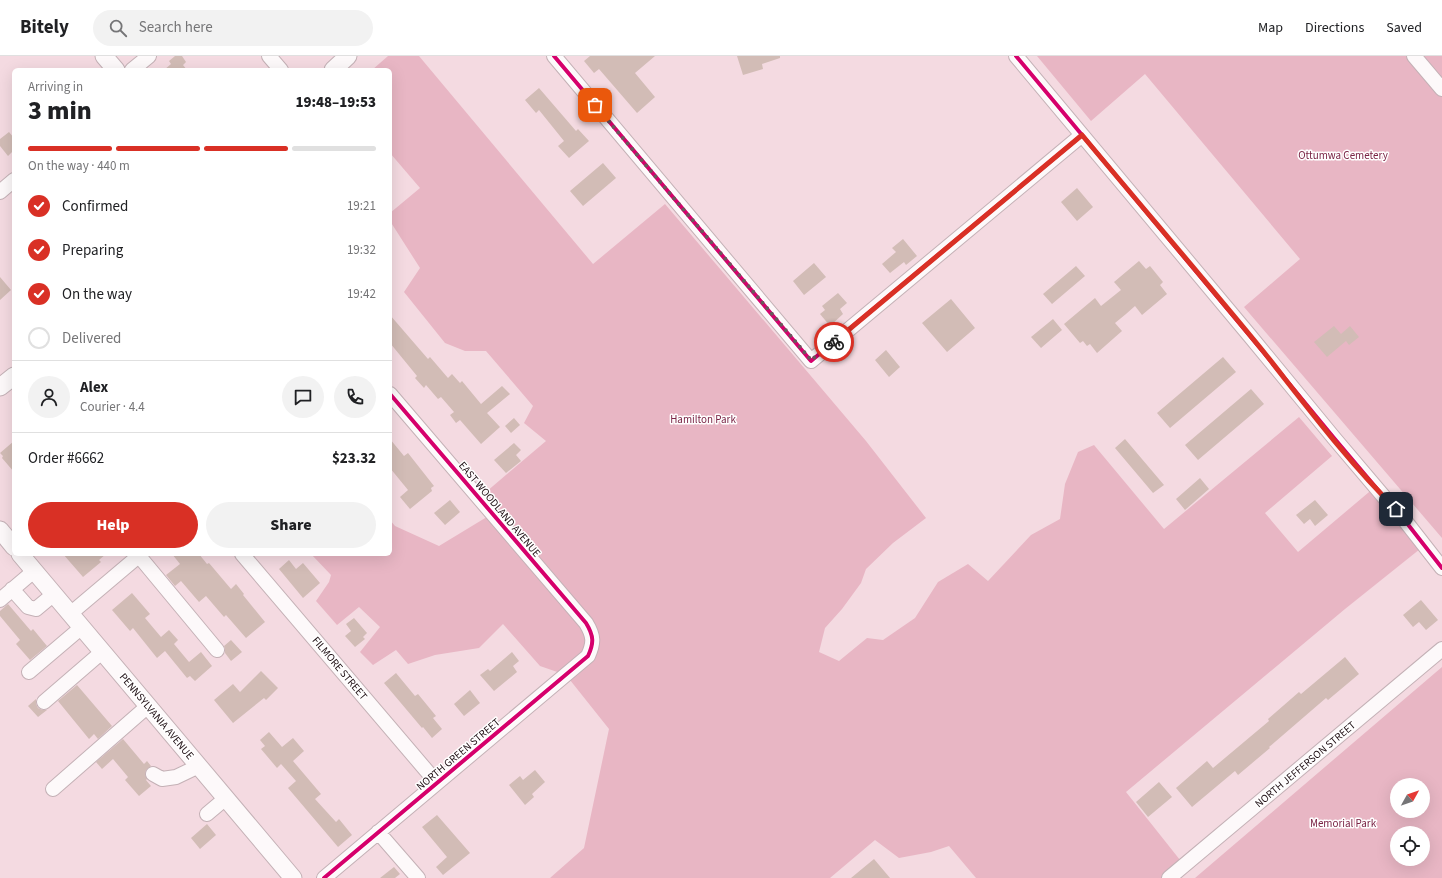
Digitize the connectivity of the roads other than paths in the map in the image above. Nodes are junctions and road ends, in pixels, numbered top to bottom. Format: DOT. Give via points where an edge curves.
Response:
graph roads {
  1 [pos="104,56"];
  2 [pos="149,56"];
  3 [pos="269,56"];
  4 [pos="348,56"];
  5 [pos="554,56"];
  6 [pos="1016,56"];
  7 [pos="1414,56"];
  8 [pos="114,68"];
  9 [pos="134,68"];
  10 [pos="279,68"];
  11 [pos="335,68"];
  12 [pos="1442,89"];
  13 [pos="1082,135"];
  14 [pos="12,182"];
  15 [pos="0,192"];
  16 [pos="12,378"];
  17 [pos="0,387"];
  18 [pos="392,396"];
  19 [pos="0,530"];
  20 [pos="12,545"];
  21 [pos="22,556"];
  22 [pos="139,556"];
  23 [pos="141,556"];
  24 [pos="244,556"];
  25 [pos="1442,568"];
  26 [pos="34,571"];
  27 [pos="12,589"];
  28 [pos="54,594"];
  29 [pos="0,600"];
  30 [pos="70,614"];
  31 [pos="82,627"];
  32 [pos="592,638"];
  33 [pos="1442,649"];
  34 [pos="217,650"];
  35 [pos="102,652"];
  36 [pos="29,672"];
  37 [pos="44,702"];
  38 [pos="148,706"];
  39 [pos="199,766"];
  40 [pos="153,774"];
  41 [pos="437,783"];
  42 [pos="53,789"];
  43 [pos="226,798"];
  44 [pos="207,814"];
  45 [pos="378,832"];
  46 [pos="293,878"];
  47 [pos="324,878"];
  48 [pos="418,878"];
  49 [pos="1169,878"];
  1 -- 8 [label="main road"];
  2 -- 9 [label="street"];
  3 -- 10 [label="street"];
  4 -- 11 [label="main road"];
  5 -- 13 [label="street" via="811,360"];
  6 -- 13 [label="street"];
  7 -- 12 [label="street"];
  13 -- 25 [label="street" via="1339,445 1399,513"];
  14 -- 15 [label="street"];
  16 -- 17 [label="main road"];
  18 -- 32 [label="street, EAST WOODLAND AVENUE" via="586,623"];
  19 -- 20 [label="main road"];
  21 -- 26 [label="main road, PENNSYLVANIA AVENUE"];
  22 -- 30 [label="street"];
  23 -- 34 [label="street"];
  24 -- 41 [label="street, FILMORE STREET"];
  26 -- 27 [label="street"];
  26 -- 28 [label="main road, PENNSYLVANIA AVENUE"];
  27 -- 28 [label="street" via="28,608 36,609"];
  27 -- 29 [label="street"];
  28 -- 30 [label="main road, PENNSYLVANIA AVENUE"];
  30 -- 31 [label="main road, PENNSYLVANIA AVENUE"];
  31 -- 35 [label="main road, PENNSYLVANIA AVENUE"];
  31 -- 36 [label="street"];
  32 -- 41 [label="street, NORTH GREEN STREET" via="593,646 588,656"];
  33 -- 49 [label="street, NORTH JEFFERSON STREET"];
  35 -- 37 [label="street"];
  35 -- 38 [label="main road, PENNSYLVANIA AVENUE"];
  38 -- 39 [label="main road, PENNSYLVANIA AVENUE"];
  38 -- 42 [label="street"];
  39 -- 40 [label="street" via="176,777 162,779"];
  39 -- 43 [label="main road, PENNSYLVANIA AVENUE"];
  41 -- 45 [label="street, NORTH GREEN STREET"];
  43 -- 44 [label="street"];
  43 -- 46 [label="main road, PENNSYLVANIA AVENUE"];
  45 -- 47 [label="street, NORTH GREEN STREET"];
  45 -- 48 [label="street"];
}
